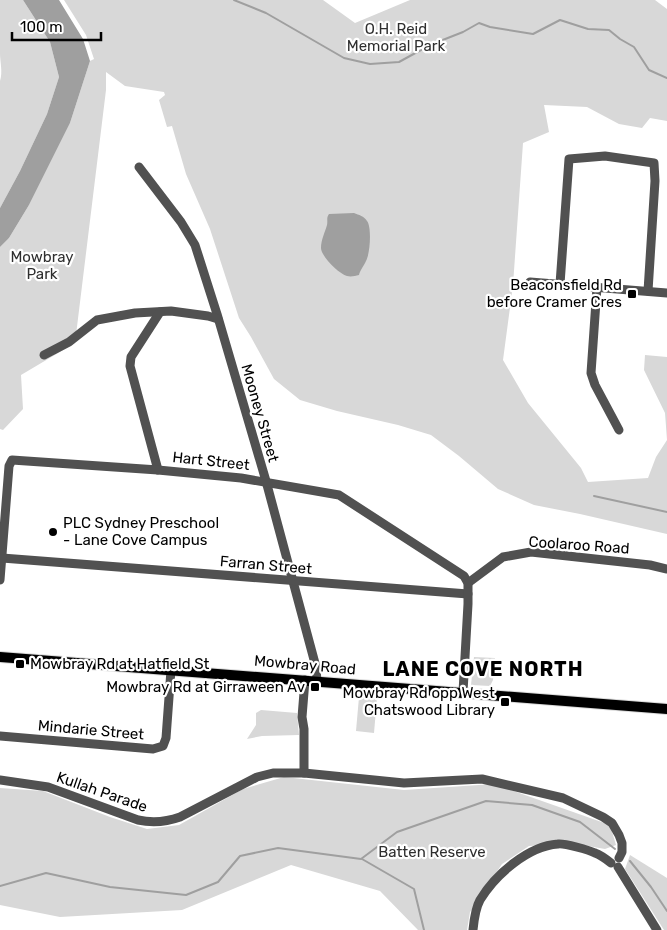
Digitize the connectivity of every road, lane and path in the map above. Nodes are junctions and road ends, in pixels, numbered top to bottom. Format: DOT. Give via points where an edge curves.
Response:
graph roads {
  1 [pos="139,167"];
  2 [pos="530,282"];
  3 [pos="560,284"];
  4 [pos="598,287"];
  5 [pos="648,291"];
  6 [pos="667,292"];
  7 [pos="160,312"];
  8 [pos="218,319"];
  9 [pos="44,355"];
  10 [pos="619,430"];
  11 [pos="158,470"];
  12 [pos="266,482"];
  13 [pos="4,483"];
  14 [pos="2,558"];
  15 [pos="667,569"];
  16 [pos="0,580"];
  17 [pos="293,581"];
  18 [pos="468,583"];
  19 [pos="468,594"];
  20 [pos="0,656"];
  21 [pos="171,670"];
  22 [pos="305,680"];
  23 [pos="317,682"];
  24 [pos="463,692"];
  25 [pos="667,709"];
  26 [pos="0,736"];
  27 [pos="304,773"];
  28 [pos="0,780"];
  29 [pos="616,863"];
  30 [pos="472,930"];
  31 [pos="656,930"];
  1 -- 8 [label="street, Mooney Street" via="195,245"];
  2 -- 3 [label="street"];
  3 -- 4 [label="street"];
  3 -- 5 [label="street" via="569,159 606,156 654,163"];
  4 -- 5 [label="street"];
  4 -- 10 [label="street" via="591,373"];
  5 -- 6 [label="street"];
  7 -- 8 [label="street"];
  7 -- 9 [label="street" via="97,320 69,342"];
  7 -- 11 [label="street" via="131,357 130,366"];
  8 -- 12 [label="street, Mooney Street"];
  11 -- 12 [label="street, Hart Street"];
  11 -- 13 [label="street, Hart Street" via="12,460"];
  12 -- 17 [label="street, Mooney Street"];
  12 -- 18 [label="street, Hart Street" via="339,495 464,576"];
  13 -- 14 [label="street"];
  14 -- 16 [label="street"];
  14 -- 17 [label="street, Farran Street"];
  15 -- 18 [label="street, Coolaroo Road" via="650,564 531,552 503,558"];
  17 -- 19 [label="street, Farran Street"];
  17 -- 23 [label="street, Mooney Street"];
  18 -- 19 [label="street"];
  19 -- 24 [label="street"];
  20 -- 21 [label="main road, Mowbray Road"];
  21 -- 22 [label="main road, Mowbray Road"];
  21 -- 26 [label="street, Mindarie Street" via="163,746 153,749"];
  22 -- 23 [label="main road, Mowbray Road"];
  22 -- 27 [label="street" via="302,717"];
  23 -- 24 [label="main road, Mowbray Road"];
  24 -- 25 [label="main road, Mowbray Road"];
  27 -- 28 [label="street, Kullah Parade" via="273,773 257,778 180,817 149,822 48,787"];
  27 -- 29 [label="street, Kullah Parade" via="404,783 482,779 563,798 612,823 622,843 622,852"];
  29 -- 30 [label="street" via="594,852 560,843 534,850 491,885 480,901"];
  29 -- 31 [label="street"];
}
